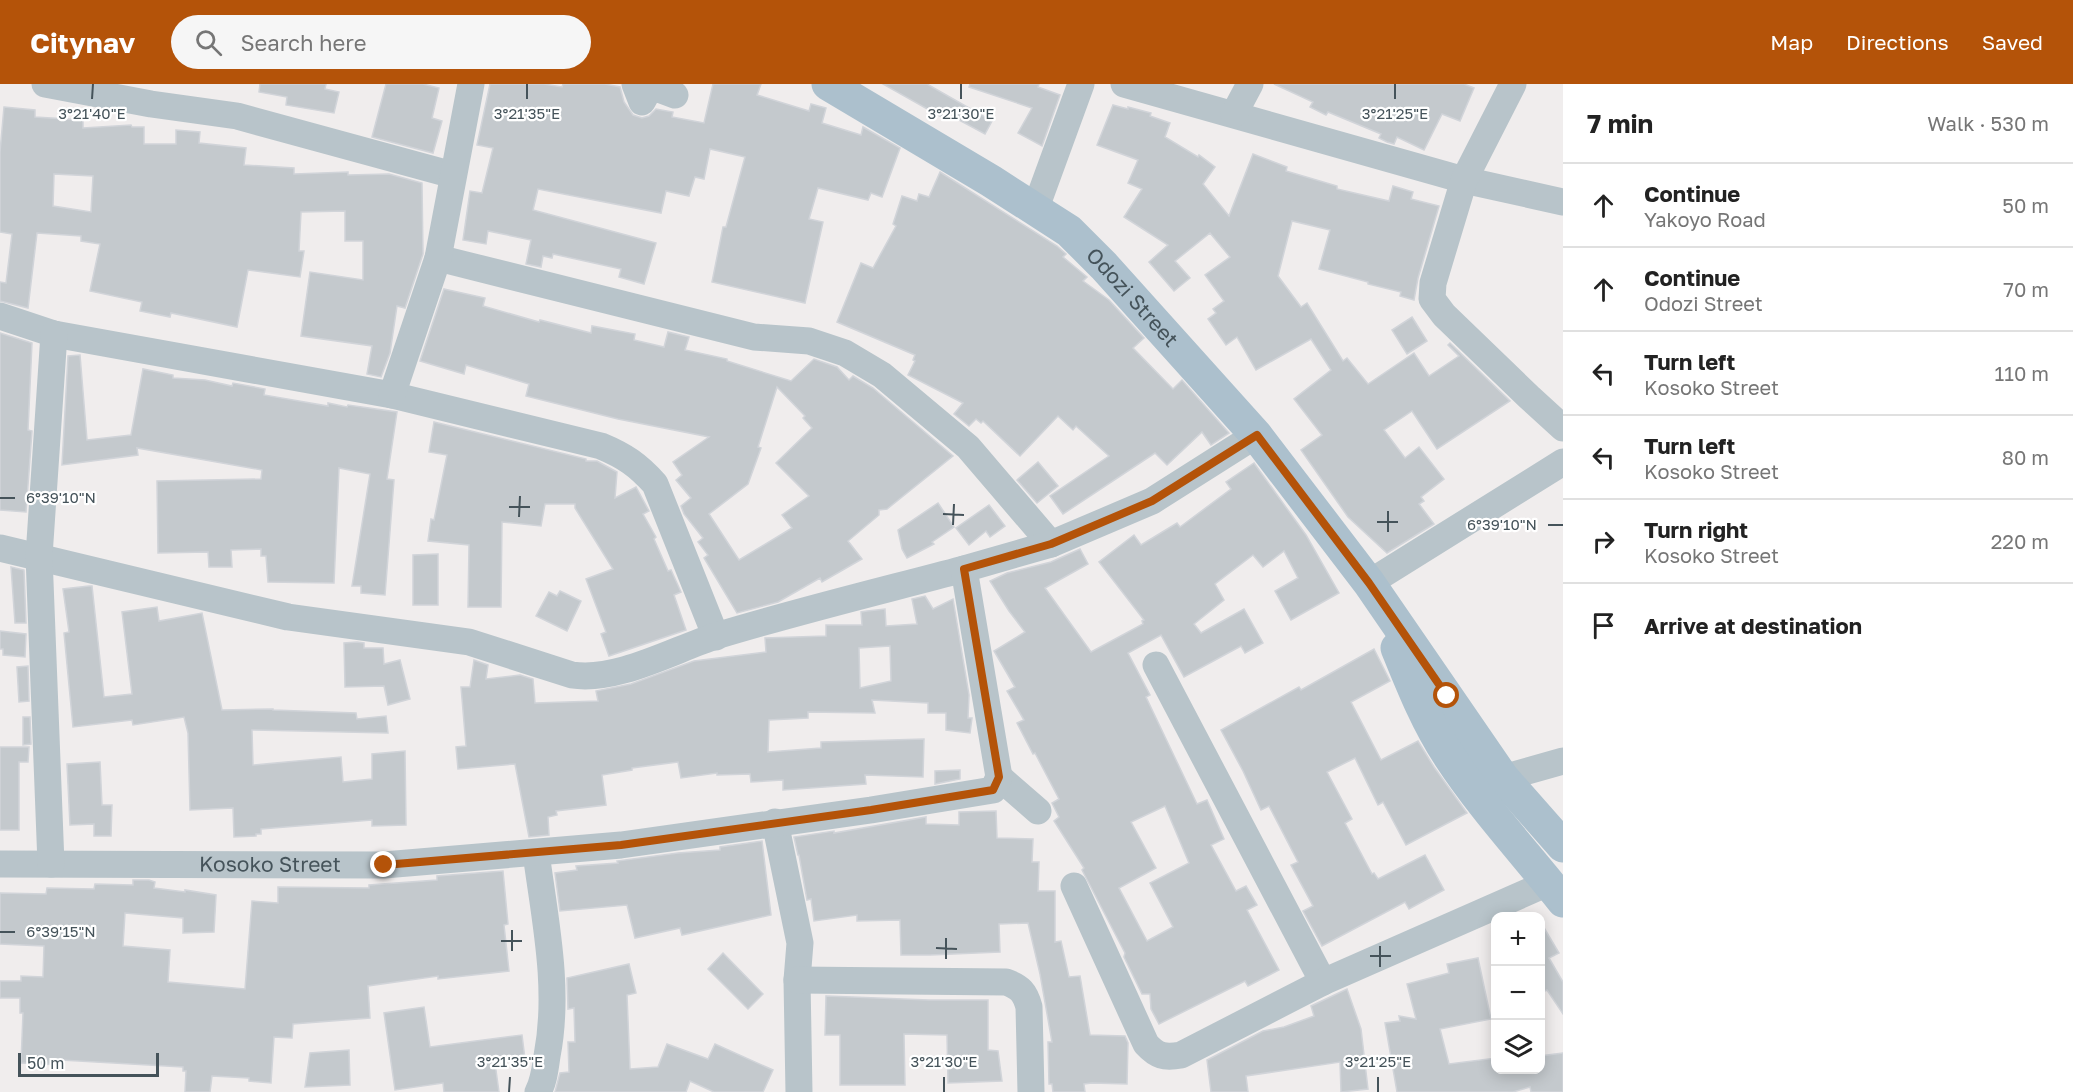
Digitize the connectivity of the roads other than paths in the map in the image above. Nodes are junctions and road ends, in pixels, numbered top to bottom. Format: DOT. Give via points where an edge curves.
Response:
graph roads {
  1 [pos="45,84"];
  2 [pos="471,84"];
  3 [pos="635,84"];
  4 [pos="828,84"];
  5 [pos="1081,84"];
  6 [pos="1124,84"];
  7 [pos="1250,84"];
  8 [pos="1513,84"];
  9 [pos="675,95"];
  10 [pos="1234,114"];
  11 [pos="453,175"];
  12 [pos="1464,180"];
  13 [pos="1563,202"];
  14 [pos="1035,210"];
  15 [pos="438,258"];
  16 [pos="0,316"];
  17 [pos="54,334"];
  18 [pos="392,395"];
  19 [pos="1563,428"];
  20 [pos="1257,435"];
  21 [pos="1563,462"];
  22 [pos="1051,544"];
  23 [pos="0,548"];
  24 [pos="39,556"];
  25 [pos="964,569"];
  26 [pos="1369,583"];
  27 [pos="716,637"];
  28 [pos="1156,665"];
  29 [pos="1563,761"];
  30 [pos="999,777"];
  31 [pos="1503,778"];
  32 [pos="1038,811"];
  33 [pos="775,822"];
  34 [pos="1563,846"];
  35 [pos="536,853"];
  36 [pos="0,864"];
  37 [pos="51,864"];
  38 [pos="1074,886"];
  39 [pos="1556,892"];
  40 [pos="797,980"];
  41 [pos="1323,982"];
  42 [pos="538,1092"];
  43 [pos="799,1092"];
  44 [pos="1031,1092"];
  1 -- 11 [label="street" via="237,116"];
  2 -- 11 [label="street"];
  3 -- 9 [label="street" via="642,102 651,86"];
  4 -- 14 [label="main road, Odozi Street"];
  5 -- 14 [label="street"];
  6 -- 10 [label="street"];
  7 -- 10 [label="street"];
  8 -- 12 [label="street"];
  10 -- 12 [label="street"];
  11 -- 15 [label="street"];
  12 -- 13 [label="street"];
  12 -- 19 [label="street" via="1433,283 1432,300"];
  14 -- 20 [label="main road, Odozi Street" via="1069,231 1090,252"];
  15 -- 18 [label="street"];
  15 -- 22 [label="street" via="754,337 809,341 845,353 882,375 968,447"];
  16 -- 17 [label="street"];
  17 -- 18 [label="street"];
  17 -- 24 [label="street"];
  18 -- 27 [label="street" via="601,446 641,468 655,484"];
  20 -- 22 [label="street" via="1152,501"];
  20 -- 26 [label="main road, Odozi Street"];
  21 -- 26 [label="street"];
  22 -- 25 [label="street"];
  23 -- 24 [label="street"];
  24 -- 27 [label="street" via="288,617 469,642 588,678 610,675"];
  24 -- 37 [label="street"];
  25 -- 27 [label="street"];
  25 -- 30 [label="street"];
  26 -- 31 [label="main road"];
  26 -- 39 [label="main road" via="1423,709 1448,755"];
  28 -- 41 [label="street"];
  29 -- 31 [label="street"];
  30 -- 32 [label="street"];
  30 -- 33 [label="street, Kosoko Street" via="993,790"];
  31 -- 34 [label="main road"];
  33 -- 35 [label="street, Kosoko Street"];
  33 -- 40 [label="street" via="800,943"];
  35 -- 37 [label="street, Kosoko Street" via="384,865"];
  35 -- 42 [label="street" via="551,964 552,1009 552,1032"];
  36 -- 37 [label="street, Kosoko Street"];
  38 -- 41 [label="street" via="1146,1044 1166,1058 1181,1055"];
  39 -- 41 [label="street"];
  40 -- 43 [label="street"];
  40 -- 44 [label="street" via="1006,982 1018,986 1029,1007"];
}
